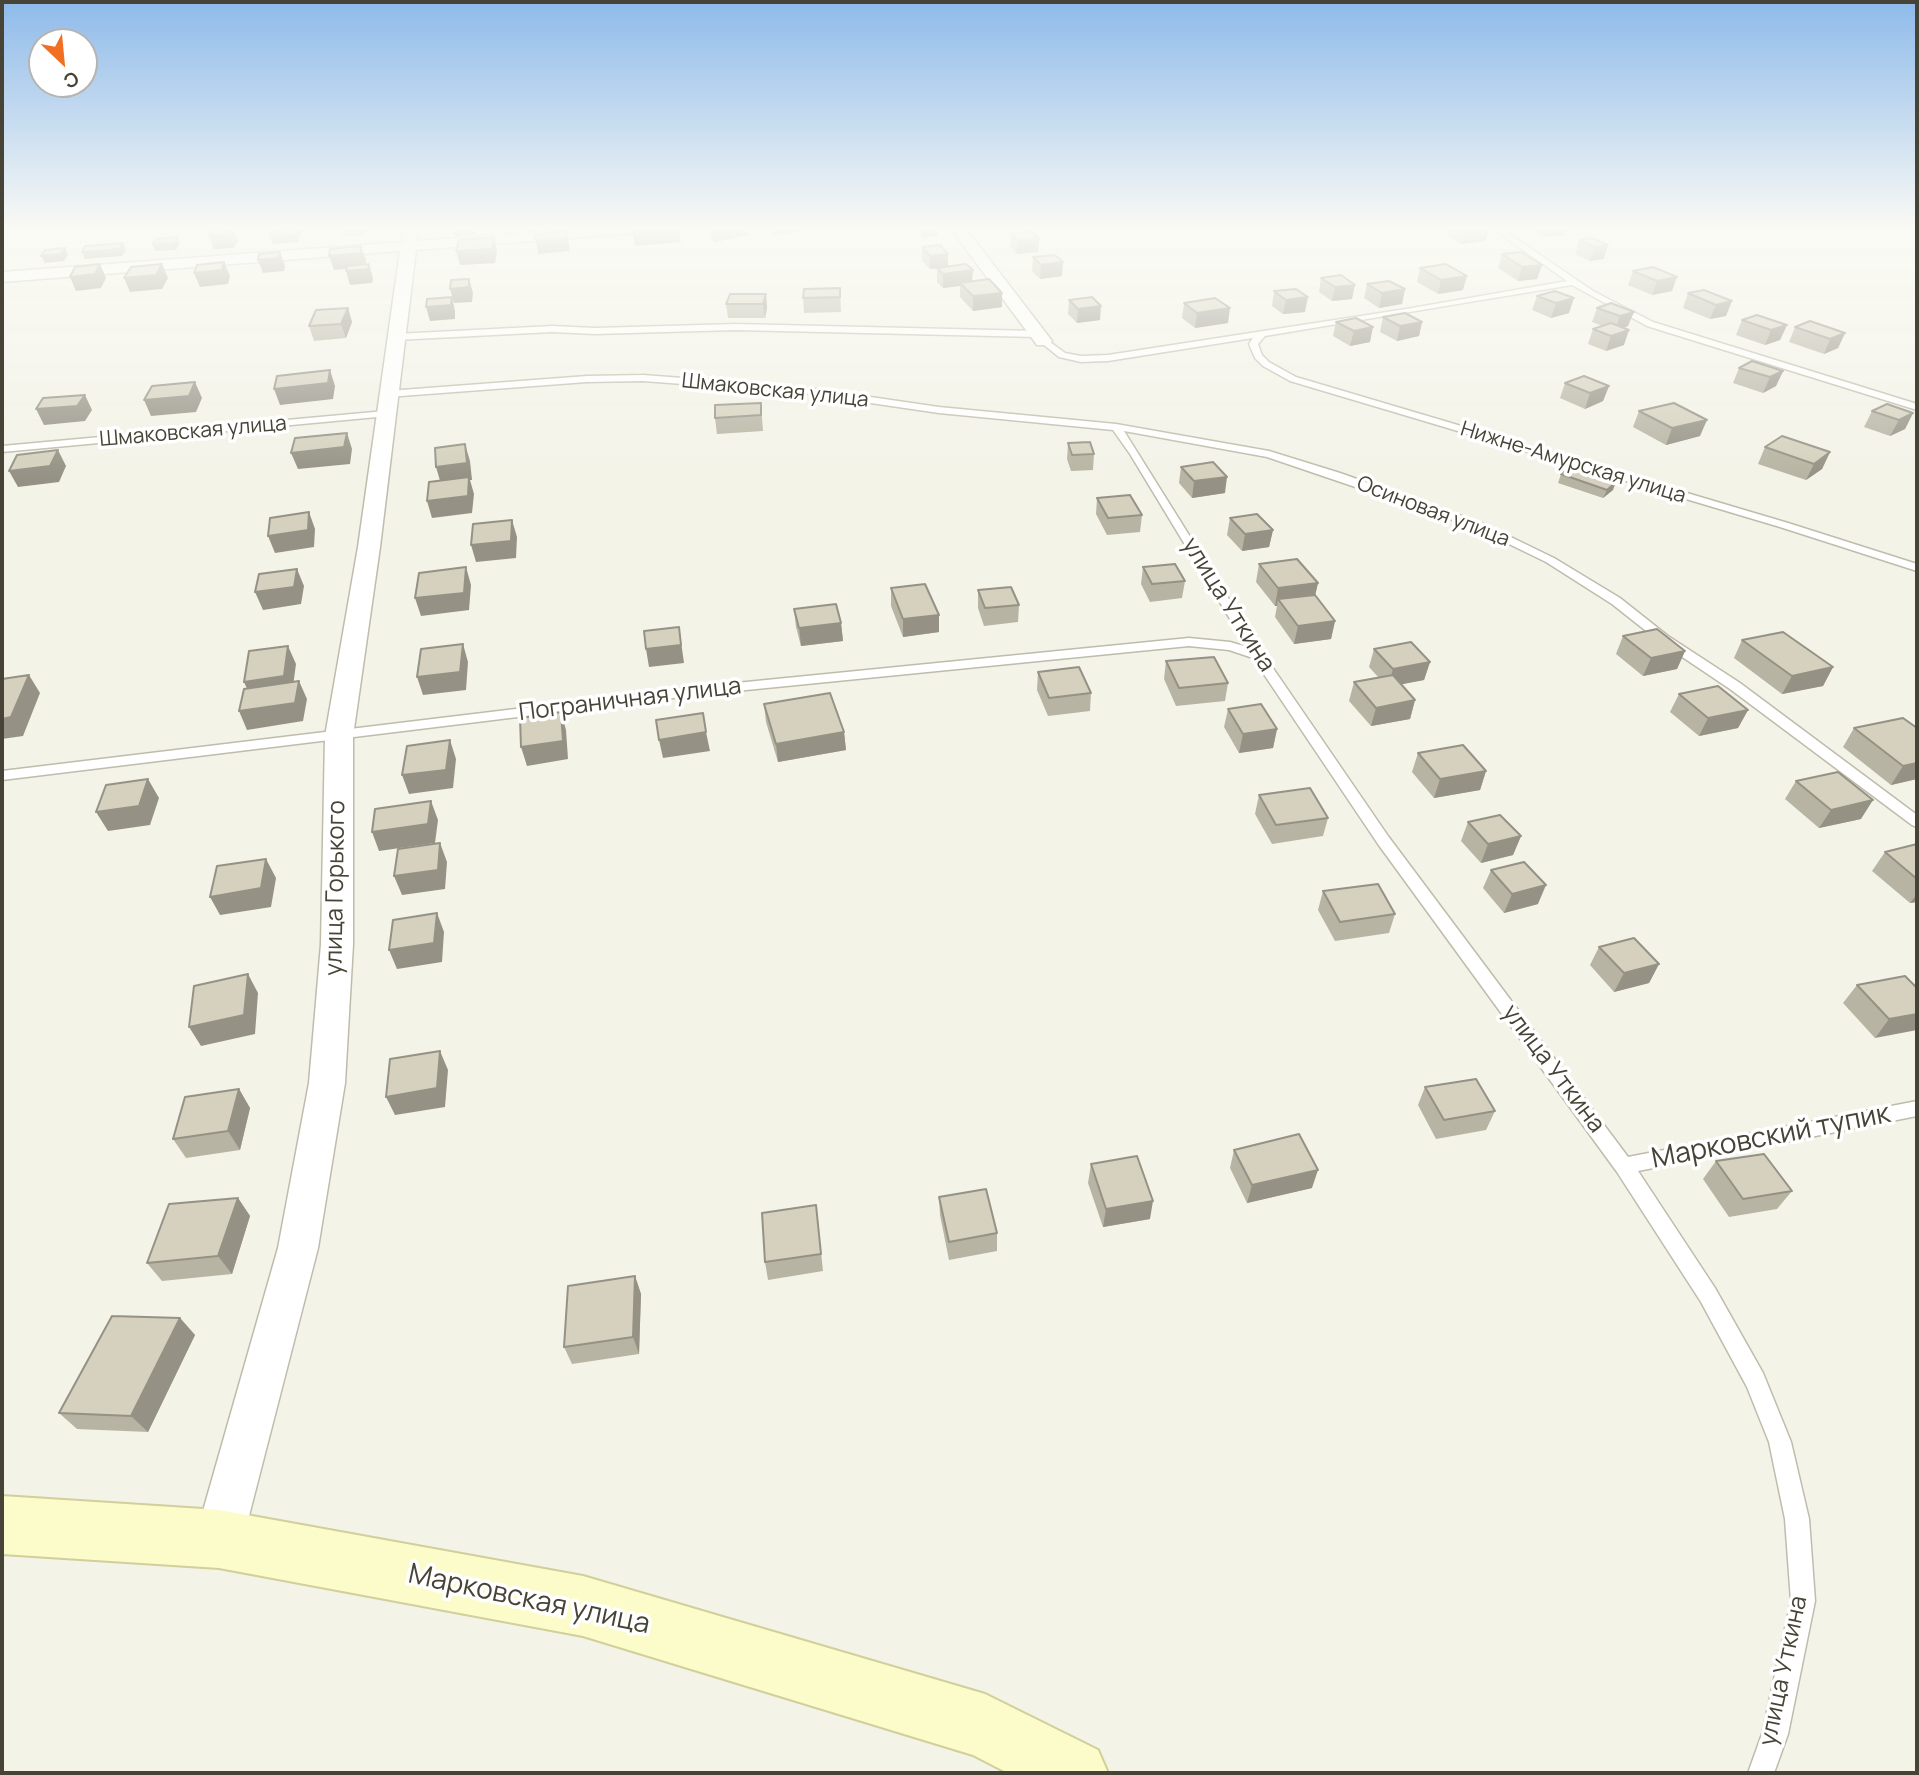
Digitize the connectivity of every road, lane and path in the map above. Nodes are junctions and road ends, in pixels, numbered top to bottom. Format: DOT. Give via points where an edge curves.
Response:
graph roads {
  1 [pos="400,312"];
  2 [pos="1020,312"];
  3 [pos="1395,312"];
  4 [pos="1624,312"];
  5 [pos="1262,334"];
  6 [pos="397,337"];
  7 [pos="1040,338"];
  8 [pos="386,404"];
  9 [pos="1917,407"];
  10 [pos="1116,428"];
  11 [pos="1160,435"];
  12 [pos="2,449"];
  13 [pos="1917,568"];
  14 [pos="1258,655"];
  15 [pos="339,736"];
  16 [pos="2,776"];
  17 [pos="1917,822"];
  18 [pos="1917,1108"];
  19 [pos="1624,1166"];
  20 [pos="2,1525"];
  21 [pos="219,1539"];
  22 [pos="1075,1773"];
  23 [pos="1761,1773"];
  1 -- 6 [label="street, улица Горького"];
  2 -- 7 [label="street"];
  3 -- 5 [label="lane"];
  4 -- 9 [label="lane"];
  5 -- 7 [label="lane" via="1094,360 1062,355"];
  5 -- 13 [label="lane, Нижне-Амурская улица" via="1253,344 1258,356 1293,379"];
  6 -- 7 [label="lane" via="736,327"];
  6 -- 8 [label="street, улица Горького"];
  8 -- 10 [label="lane, Шмаковская улица" via="510,383 643,378 802,390"];
  8 -- 12 [label="lane, Шмаковская улица"];
  8 -- 15 [label="street, улица Горького"];
  10 -- 11 [label="lane, Шмаковская улица"];
  10 -- 14 [label="lane, улица Уткина"];
  11 -- 17 [label="lane, Осиновая улица" via="1269,454 1336,475 1480,526 1550,560 1616,601"];
  14 -- 15 [label="lane, Пограничная улица" via="1230,646 1189,642 706,690"];
  14 -- 19 [label="lane, улица Уткина" via="1382,840"];
  15 -- 16 [label="lane, Пограничная улица"];
  15 -- 21 [label="street, улица Горького" via="337,944 327,1083 298,1248"];
  18 -- 19 [label="lane, Марковский тупик"];
  19 -- 23 [label="lane, улица Уткина" via="1708,1295 1755,1381 1780,1442 1797,1519 1803,1601 1775,1734"];
  20 -- 21 [label="street, Марковская улица"];
  21 -- 22 [label="street, Марковская улица" via="583,1606 985,1726"];
}
